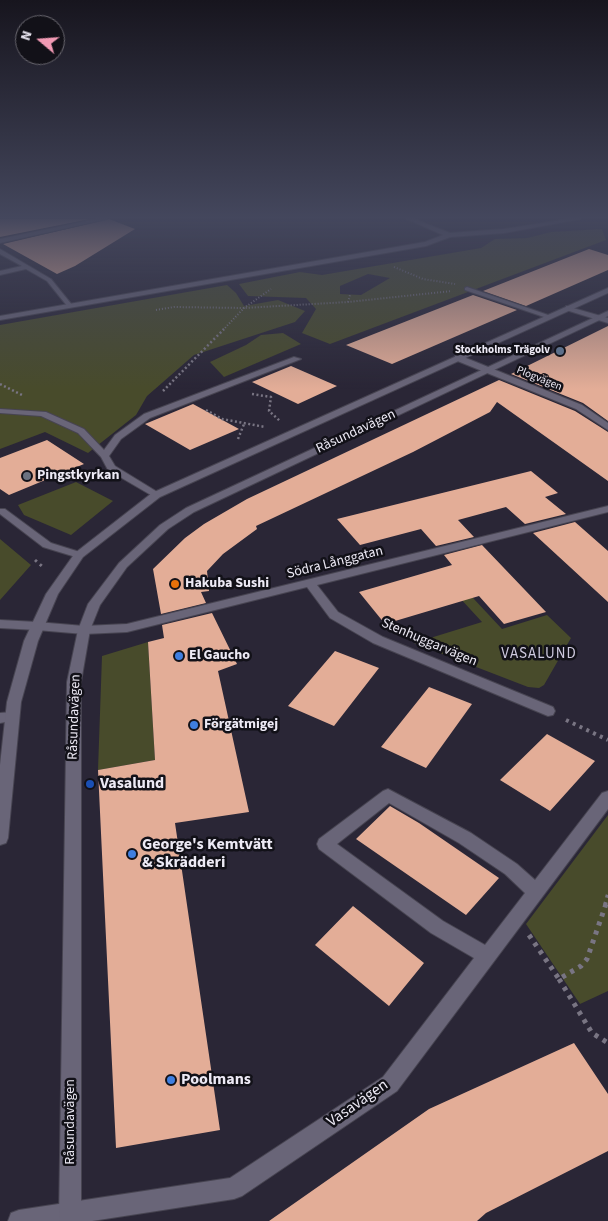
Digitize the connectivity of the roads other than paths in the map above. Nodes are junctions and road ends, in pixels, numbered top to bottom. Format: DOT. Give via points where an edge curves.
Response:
graph roads {
  1 [pos="42,276"];
  2 [pos="242,276"];
  3 [pos="467,289"];
  4 [pos="608,290"];
  5 [pos="70,306"];
  6 [pos="569,308"];
  7 [pos="608,313"];
  8 [pos="549,317"];
  9 [pos="598,317"];
  10 [pos="0,318"];
  11 [pos="608,320"];
  12 [pos="458,358"];
  13 [pos="297,360"];
  14 [pos="488,370"];
  15 [pos="0,411"];
  16 [pos="608,426"];
  17 [pos="105,456"];
  18 [pos="156,495"];
  19 [pos="2,510"];
  20 [pos="606,513"];
  21 [pos="79,555"];
  22 [pos="311,585"];
  23 [pos="0,624"];
  24 [pos="37,626"];
  25 [pos="84,630"];
  26 [pos="548,711"];
  27 [pos="6,718"];
  28 [pos="608,797"];
  29 [pos="0,838"];
  30 [pos="536,892"];
  31 [pos="487,956"];
  32 [pos="70,1217"];
  33 [pos="20,1221"];
  1 -- 5 [label="lane"];
  2 -- 5 [label="street"];
  3 -- 8 [label="lane"];
  4 -- 6 [label="street, Råsundavägen"];
  5 -- 10 [label="street"];
  6 -- 8 [label="street, Råsundavägen"];
  6 -- 9 [label="street"];
  7 -- 9 [label="street, Råsundavägen"];
  8 -- 12 [label="street, Råsundavägen"];
  9 -- 11 [label="street"];
  9 -- 14 [label="street, Råsundavägen"];
  12 -- 14 [label="street, Plogvägen"];
  12 -- 18 [label="street, Råsundavägen"];
  13 -- 17 [label="lane" via="147,416 118,437"];
  14 -- 16 [label="street, Plogvägen" via="579,407"];
  14 -- 25 [label="street, Råsundavägen" via="190,510 164,527 122,565 94,604"];
  15 -- 17 [label="lane" via="43,414 81,431"];
  17 -- 18 [label="lane" via="111,468"];
  18 -- 21 [label="street, Råsundavägen"];
  19 -- 21 [label="lane" via="47,545"];
  20 -- 22 [label="street, Södra Långgatan"];
  21 -- 24 [label="street, Råsundavägen" via="52,594"];
  22 -- 25 [label="street, Södra Långgatan" via="127,628"];
  22 -- 26 [label="street, Stenhuggarvägen" via="334,615 378,640"];
  23 -- 24 [label="lane"];
  24 -- 25 [label="street, Södra Långgatan"];
  24 -- 27 [label="street, Råsundavägen"];
  25 -- 32 [label="street, Råsundavägen" via="74,682"];
  27 -- 29 [label="street, Råsundavägen"];
  28 -- 30 [label="street, Vasavägen"];
  30 -- 31 [label="street, Vasavägen"];
  30 -- 31 [label="street" via="465,838 388,796 325,844 437,927"];
  31 -- 32 [label="street, Vasavägen" via="390,1084 234,1188"];
  32 -- 33 [label="street, Vasavägen"];
}
